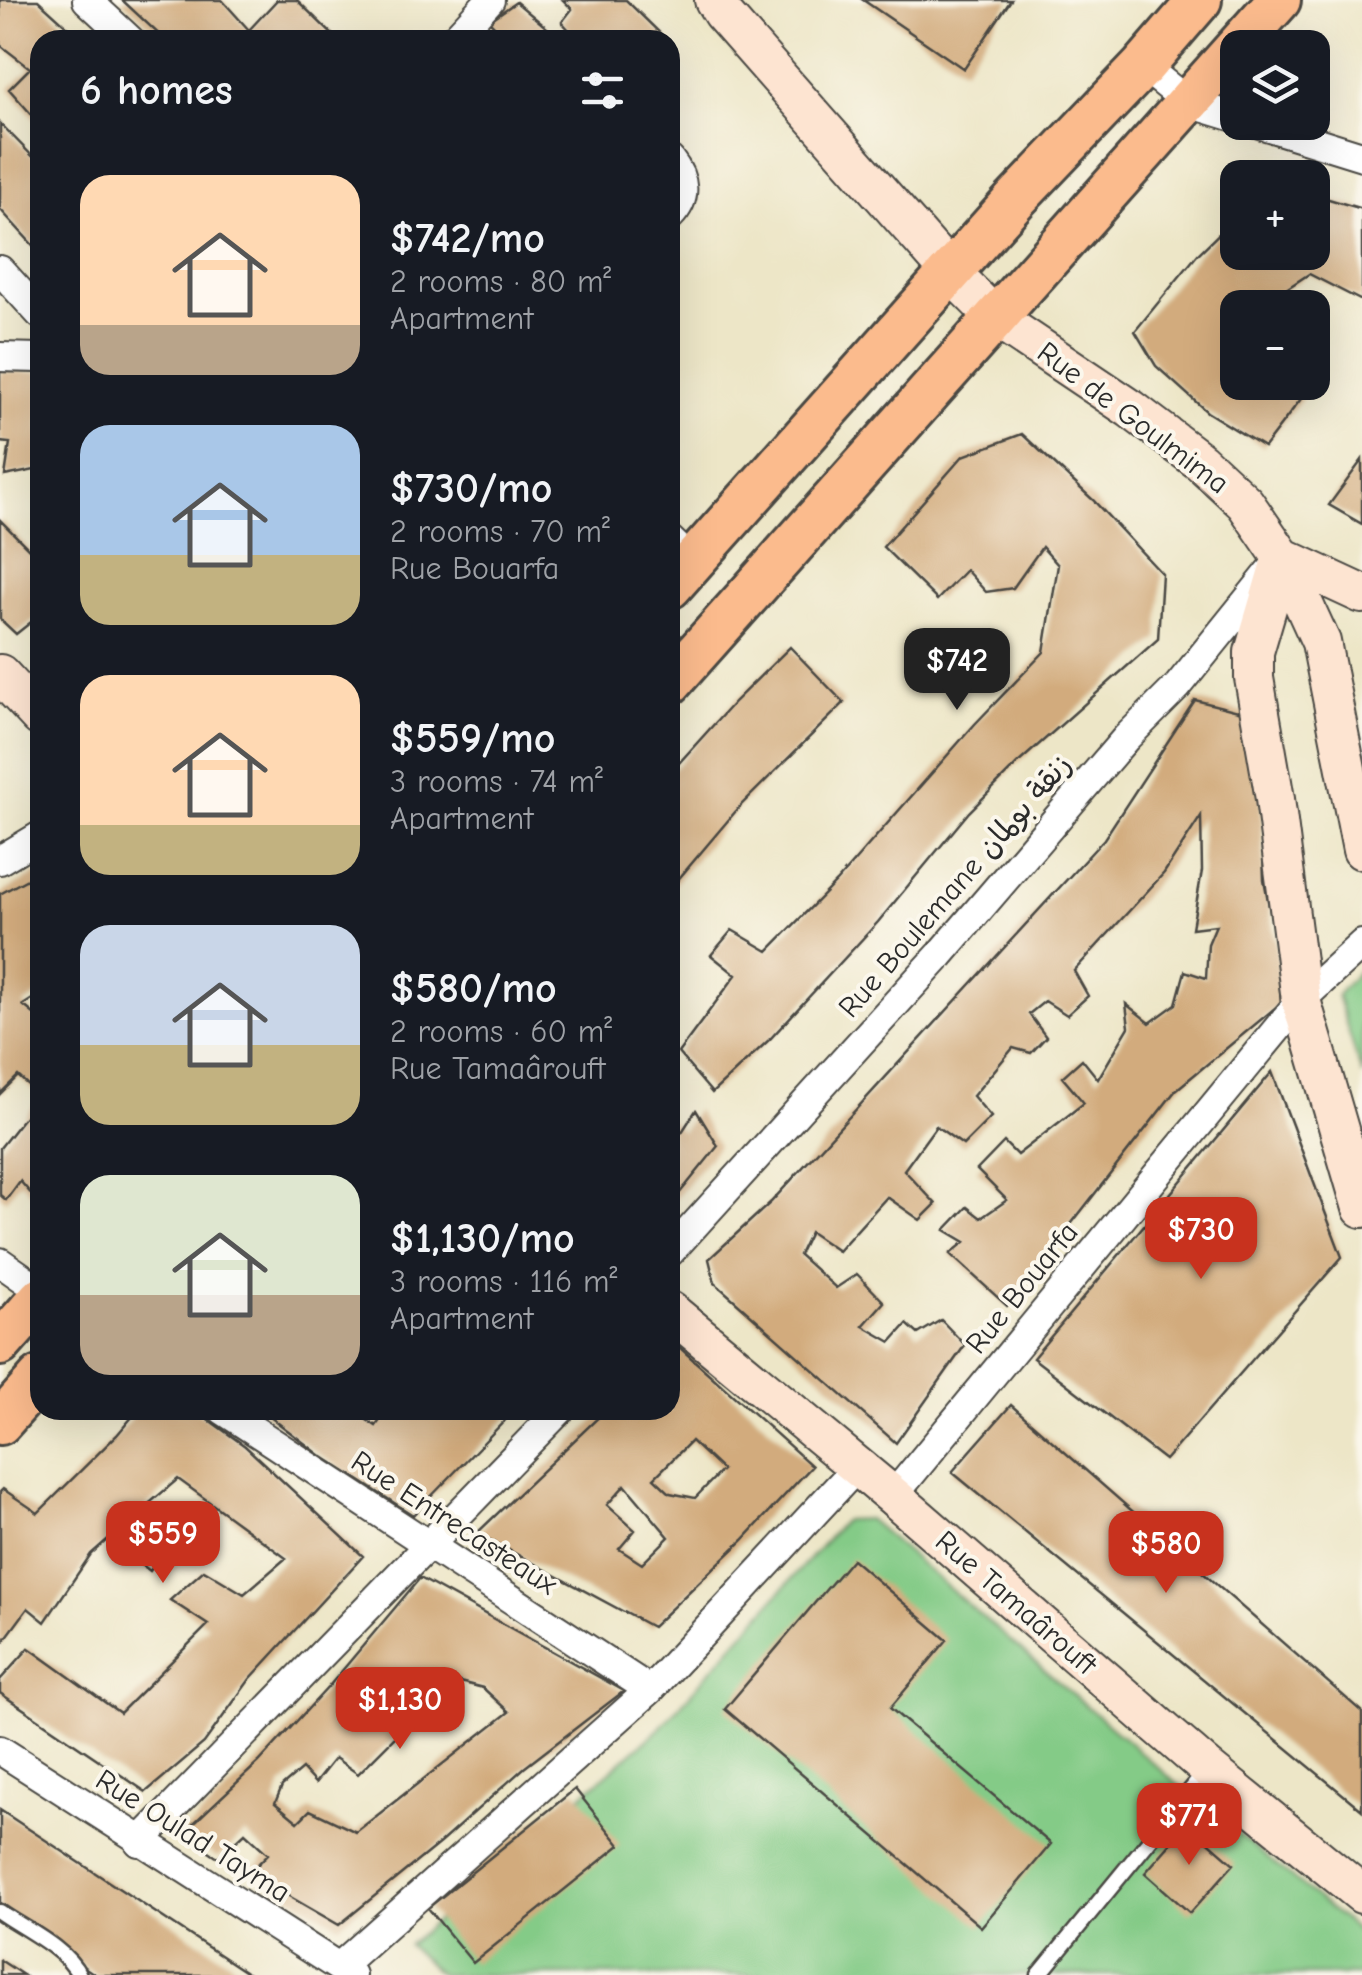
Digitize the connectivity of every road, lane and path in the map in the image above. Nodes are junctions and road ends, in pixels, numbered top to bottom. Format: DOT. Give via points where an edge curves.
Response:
graph roads {
  1 [pos="87,0"];
  2 [pos="490,0"];
  3 [pos="1200,0"];
  4 [pos="1279,0"];
  5 [pos="712,4"];
  6 [pos="119,30"];
  7 [pos="462,30"];
  8 [pos="1143,66"];
  9 [pos="1189,103"];
  10 [pos="1220,112"];
  11 [pos="1311,140"];
  12 [pos="1362,156"];
  13 [pos="680,178"];
  14 [pos="680,206"];
  15 [pos="0,270"];
  16 [pos="951,273"];
  17 [pos="30,303"];
  18 [pos="997,320"];
  19 [pos="0,356"];
  20 [pos="30,358"];
  21 [pos="1282,557"];
  22 [pos="680,561"];
  23 [pos="1362,594"];
  24 [pos="680,672"];
  25 [pos="0,674"];
  26 [pos="30,707"];
  27 [pos="1350,714"];
  28 [pos="30,842"];
  29 [pos="1362,850"];
  30 [pos="0,860"];
  31 [pos="1362,944"];
  32 [pos="1301,1000"];
  33 [pos="1360,1199"];
  34 [pos="680,1241"];
  35 [pos="0,1262"];
  36 [pos="30,1283"];
  37 [pos="30,1310"];
  38 [pos="680,1318"];
  39 [pos="0,1344"];
  40 [pos="30,1389"];
  41 [pos="237,1420"];
  42 [pos="550,1420"];
  43 [pos="0,1423"];
  44 [pos="856,1468"];
  45 [pos="893,1496"];
  46 [pos="428,1545"];
  47 [pos="650,1690"];
  48 [pos="0,1750"];
  49 [pos="1208,1769"];
  50 [pos="139,1842"];
  51 [pos="1362,1894"];
  52 [pos="0,1912"];
  53 [pos="345,1971"];
  54 [pos="79,1975"];
  55 [pos="1040,1975"];
  1 -- 6 [label="street"];
  2 -- 7 [label="street"];
  3 -- 8 [label="main road"];
  4 -- 9 [label="main road"];
  5 -- 16 [label="main road, Rue de Goulmima"];
  8 -- 9 [label="street"];
  8 -- 16 [label="main road"];
  9 -- 10 [label="street"];
  9 -- 18 [label="main road"];
  11 -- 12 [label="street"];
  13 -- 14 [label="street"];
  15 -- 17 [label="street"];
  16 -- 18 [label="main road, Rue de Goulmima"];
  16 -- 22 [label="main road"];
  18 -- 21 [label="main road, Rue de Goulmima" via="1201,462 1245,504"];
  18 -- 24 [label="main road"];
  19 -- 20 [label="street"];
  21 -- 23 [label="main road"];
  21 -- 27 [label="main road, Rue de Goulmima"];
  21 -- 32 [label="main road" via="1254,652 1254,678"];
  21 -- 34 [label="street, Rue Boulemane زنقة بولمان" via="1178,686"];
  25 -- 26 [label="main road"];
  27 -- 29 [label="main road, Rue de Goulmima"];
  28 -- 30 [label="street"];
  31 -- 32 [label="street, Rue Bouarfa"];
  32 -- 33 [label="main road"];
  32 -- 45 [label="street, Rue Bouarfa"];
  35 -- 36 [label="street"];
  37 -- 39 [label="main road"];
  38 -- 44 [label="main road, Rue Tamaârouft"];
  40 -- 43 [label="main road"];
  41 -- 46 [label="street, Rue Entrecasteaux"];
  42 -- 46 [label="street"];
  44 -- 45 [label="main road, Rue Tamaârouft"];
  44 -- 47 [label="street"];
  45 -- 49 [label="main road, Rue Tamaârouft"];
  46 -- 47 [label="street, Rue Entrecasteaux"];
  46 -- 50 [label="street"];
  47 -- 53 [label="street"];
  48 -- 50 [label="street, Rue Oulad Tayma"];
  49 -- 51 [label="main road, Rue Tamaârouft"];
  49 -- 55 [label="lane"];
  50 -- 53 [label="street, Rue Oulad Tayma"];
  52 -- 54 [label="lane"];
}
